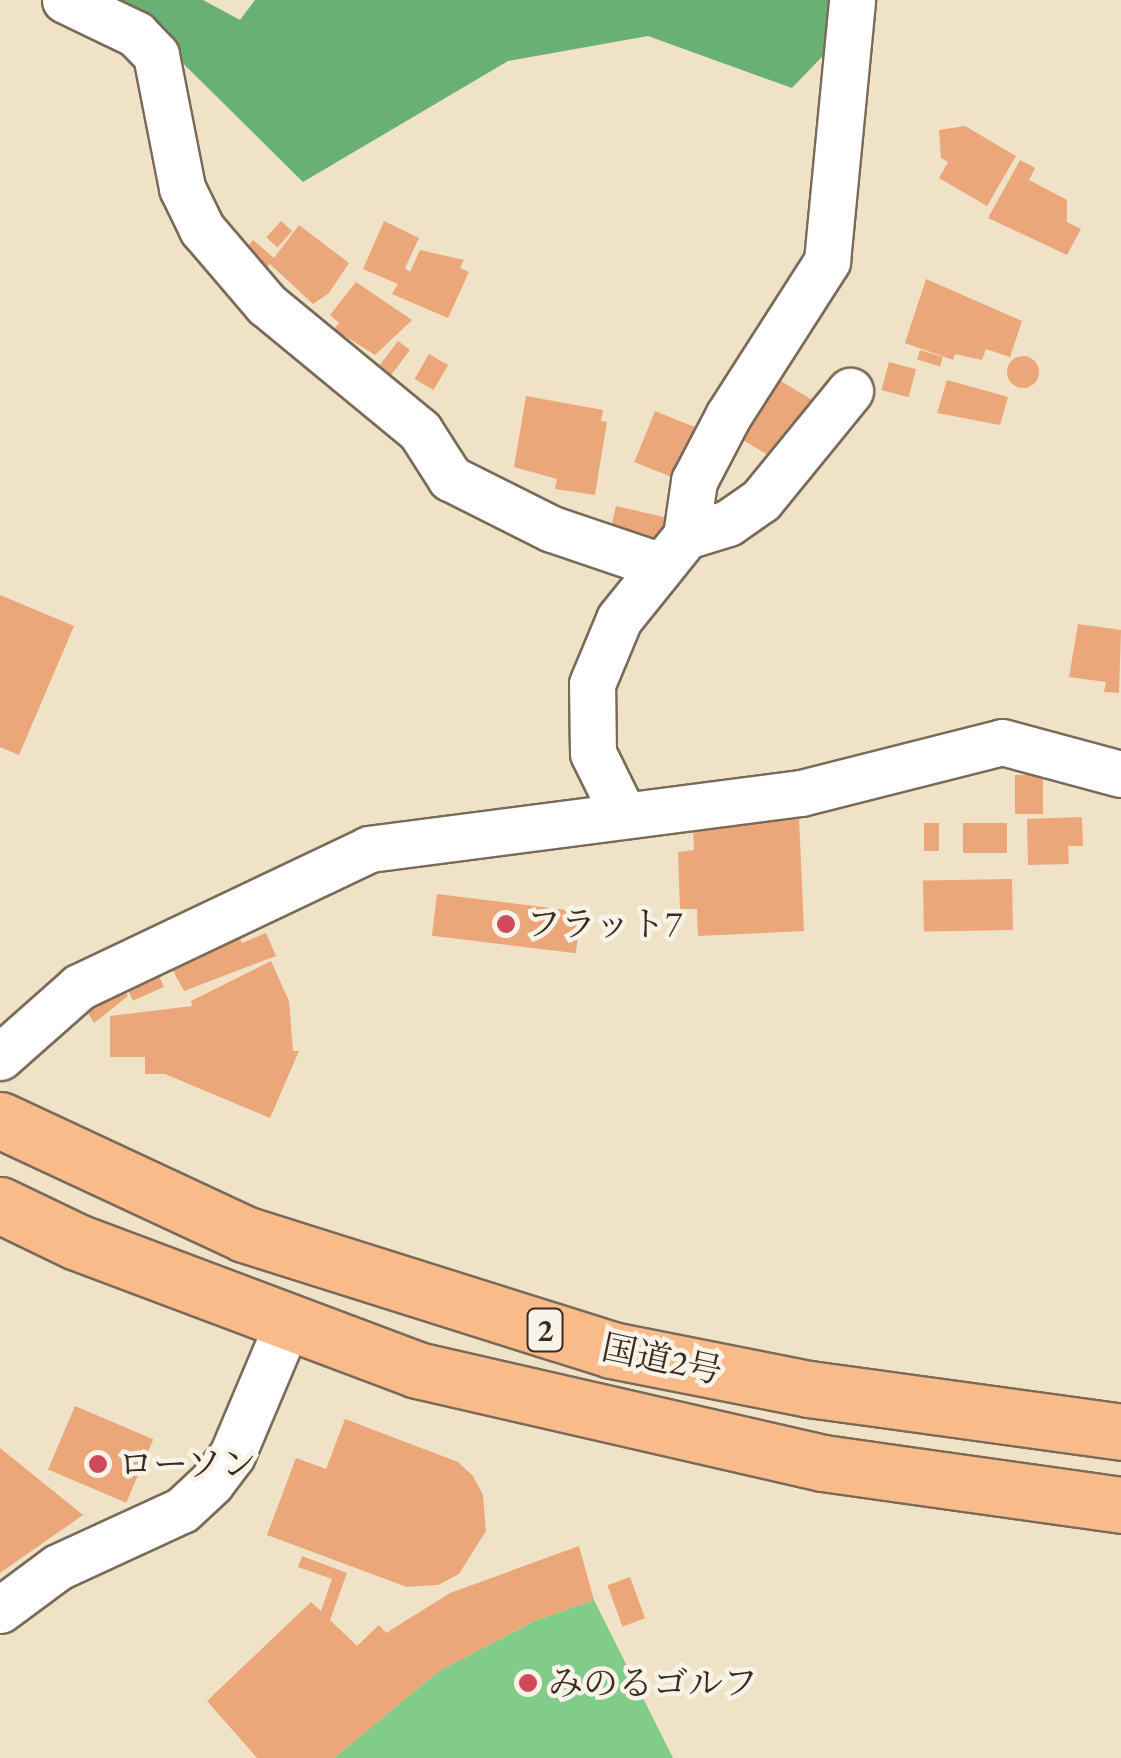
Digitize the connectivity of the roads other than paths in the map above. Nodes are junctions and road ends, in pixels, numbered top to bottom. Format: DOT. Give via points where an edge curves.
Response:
graph roads {
  1 [pos="65,0"];
  2 [pos="852,0"];
  3 [pos="850,391"];
  4 [pos="674,551"];
  5 [pos="1121,774"];
  6 [pos="623,814"];
  7 [pos="0,1057"];
  8 [pos="0,1120"];
  9 [pos="0,1204"];
  10 [pos="287,1325"];
  11 [pos="1121,1432"];
  12 [pos="1121,1505"];
  13 [pos="0,1610"];
  1 -- 4 [label="street" via="136,34 156,55 182,188 202,228 266,304 420,430 450,478 536,522"];
  2 -- 4 [label="street" via="827,261 728,416 694,481"];
  3 -- 4 [label="street" via="761,500"];
  4 -- 6 [label="street" via="618,619 592,684 593,753"];
  5 -- 6 [label="street" via="1002,742 801,792"];
  6 -- 7 [label="street" via="596,824 368,849 80,987"];
  8 -- 11 [label="highway, 国道2号 / 2" via="244,1234 612,1350 808,1390"];
  9 -- 10 [label="highway, 国道2号 / 2"];
  10 -- 12 [label="highway, 国道2号 / 2" via="417,1370 578,1411 823,1463"];
  10 -- 13 [label="street" via="232,1455 210,1483 182,1510 58,1567"];
}
